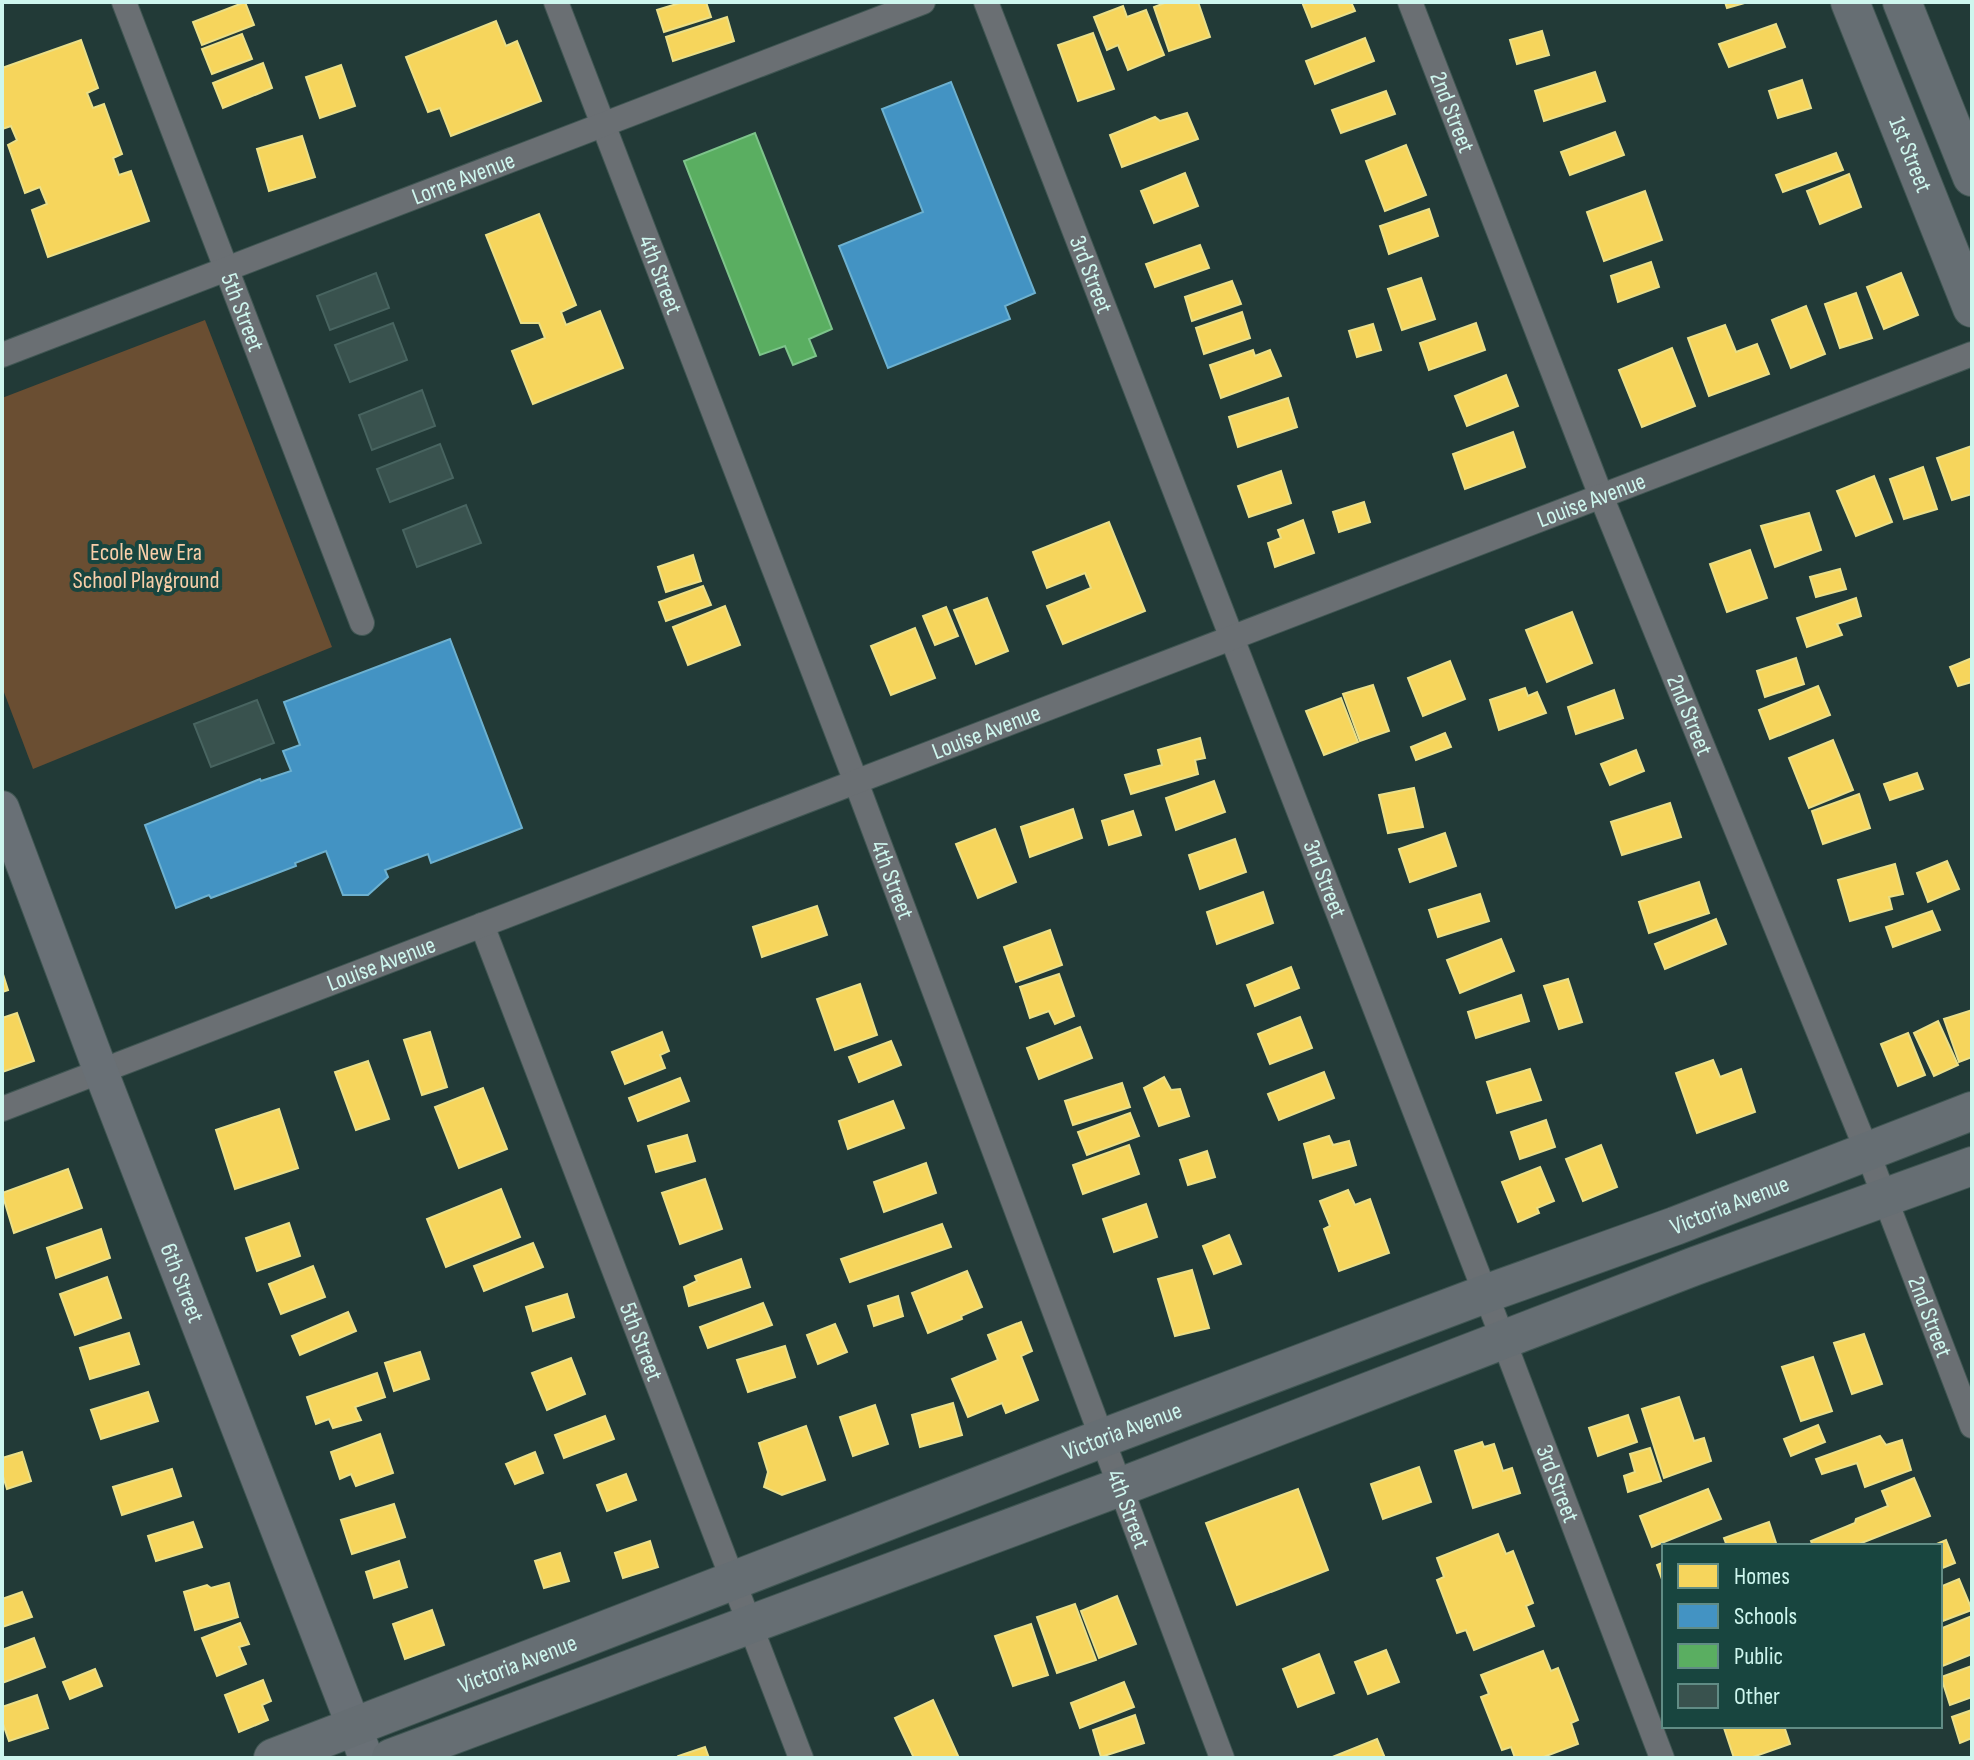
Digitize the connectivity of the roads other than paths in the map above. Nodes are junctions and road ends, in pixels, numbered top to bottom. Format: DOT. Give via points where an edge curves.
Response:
graph roads {
  1 [pos="124,2"];
  2 [pos="556,2"];
  3 [pos="923,2"];
  4 [pos="986,2"];
  5 [pos="1410,2"];
  6 [pos="1850,2"];
  7 [pos="1902,2"];
  8 [pos="604,124"];
  9 [pos="1972,177"];
  10 [pos="225,269"];
  11 [pos="1972,308"];
  12 [pos="1972,354"];
  13 [pos="2,355"];
  14 [pos="1601,496"];
  15 [pos="362,623"];
  16 [pos="1232,637"];
  17 [pos="856,782"];
  18 [pos="2,808"];
  19 [pos="482,925"];
  20 [pos="101,1072"];
  21 [pos="2,1109"];
  22 [pos="1972,1111"];
  23 [pos="1867,1151"];
  24 [pos="1972,1166"];
  25 [pos="1885,1199"];
  26 [pos="1485,1294"];
  27 [pos="1503,1339"];
  28 [pos="1972,1426"];
  29 [pos="1103,1438"];
  30 [pos="1120,1487"];
  31 [pos="732,1582"];
  32 [pos="750,1625"];
  33 [pos="360,1743"];
  34 [pos="273,1758"];
  35 [pos="391,1758"];
  36 [pos="801,1758"];
  37 [pos="1222,1758"];
  38 [pos="1662,1758"];
  1 -- 10 [label="street, 5th Street"];
  2 -- 8 [label="street, 4th Street"];
  3 -- 8 [label="street, Lorne Avenue"];
  4 -- 16 [label="street, 3rd Street"];
  5 -- 14 [label="street, 2nd Street"];
  6 -- 11 [label="main road, 1st Street"];
  7 -- 9 [label="main road, 1st Street"];
  8 -- 10 [label="street, Lorne Avenue"];
  8 -- 17 [label="street, 4th Street"];
  10 -- 13 [label="street, Lorne Avenue"];
  10 -- 15 [label="street, 5th Street"];
  12 -- 14 [label="street, Louise Avenue"];
  14 -- 16 [label="street, Louise Avenue"];
  14 -- 23 [label="street, 2nd Street"];
  16 -- 17 [label="street, Louise Avenue"];
  16 -- 26 [label="street, 3rd Street"];
  17 -- 19 [label="street, Louise Avenue"];
  17 -- 29 [label="street, 4th Street"];
  18 -- 20 [label="street, 6th Street"];
  19 -- 20 [label="street, Louise Avenue"];
  19 -- 31 [label="street, 5th Street"];
  20 -- 21 [label="street, Louise Avenue"];
  20 -- 33 [label="street, 6th Street"];
  22 -- 23 [label="main road, Victoria Avenue"];
  23 -- 25 [label="street, 2nd Street"];
  23 -- 26 [label="main road, Victoria Avenue"];
  24 -- 25 [label="main road, Victoria Avenue"];
  25 -- 27 [label="main road, Victoria Avenue"];
  25 -- 28 [label="street, 2nd Street"];
  26 -- 27 [label="street, 3rd Street"];
  26 -- 29 [label="main road, Victoria Avenue"];
  27 -- 30 [label="main road, Victoria Avenue"];
  27 -- 38 [label="street, 3rd Street"];
  29 -- 30 [label="street, 4th Street"];
  29 -- 31 [label="main road, Victoria Avenue"];
  30 -- 32 [label="main road, Victoria Avenue"];
  30 -- 37 [label="street, 4th Street"];
  31 -- 32 [label="street, 5th Street"];
  31 -- 33 [label="main road, Victoria Avenue"];
  32 -- 35 [label="main road, Victoria Avenue"];
  32 -- 36 [label="street, 5th Street"];
  33 -- 34 [label="main road, Victoria Avenue"];
}
